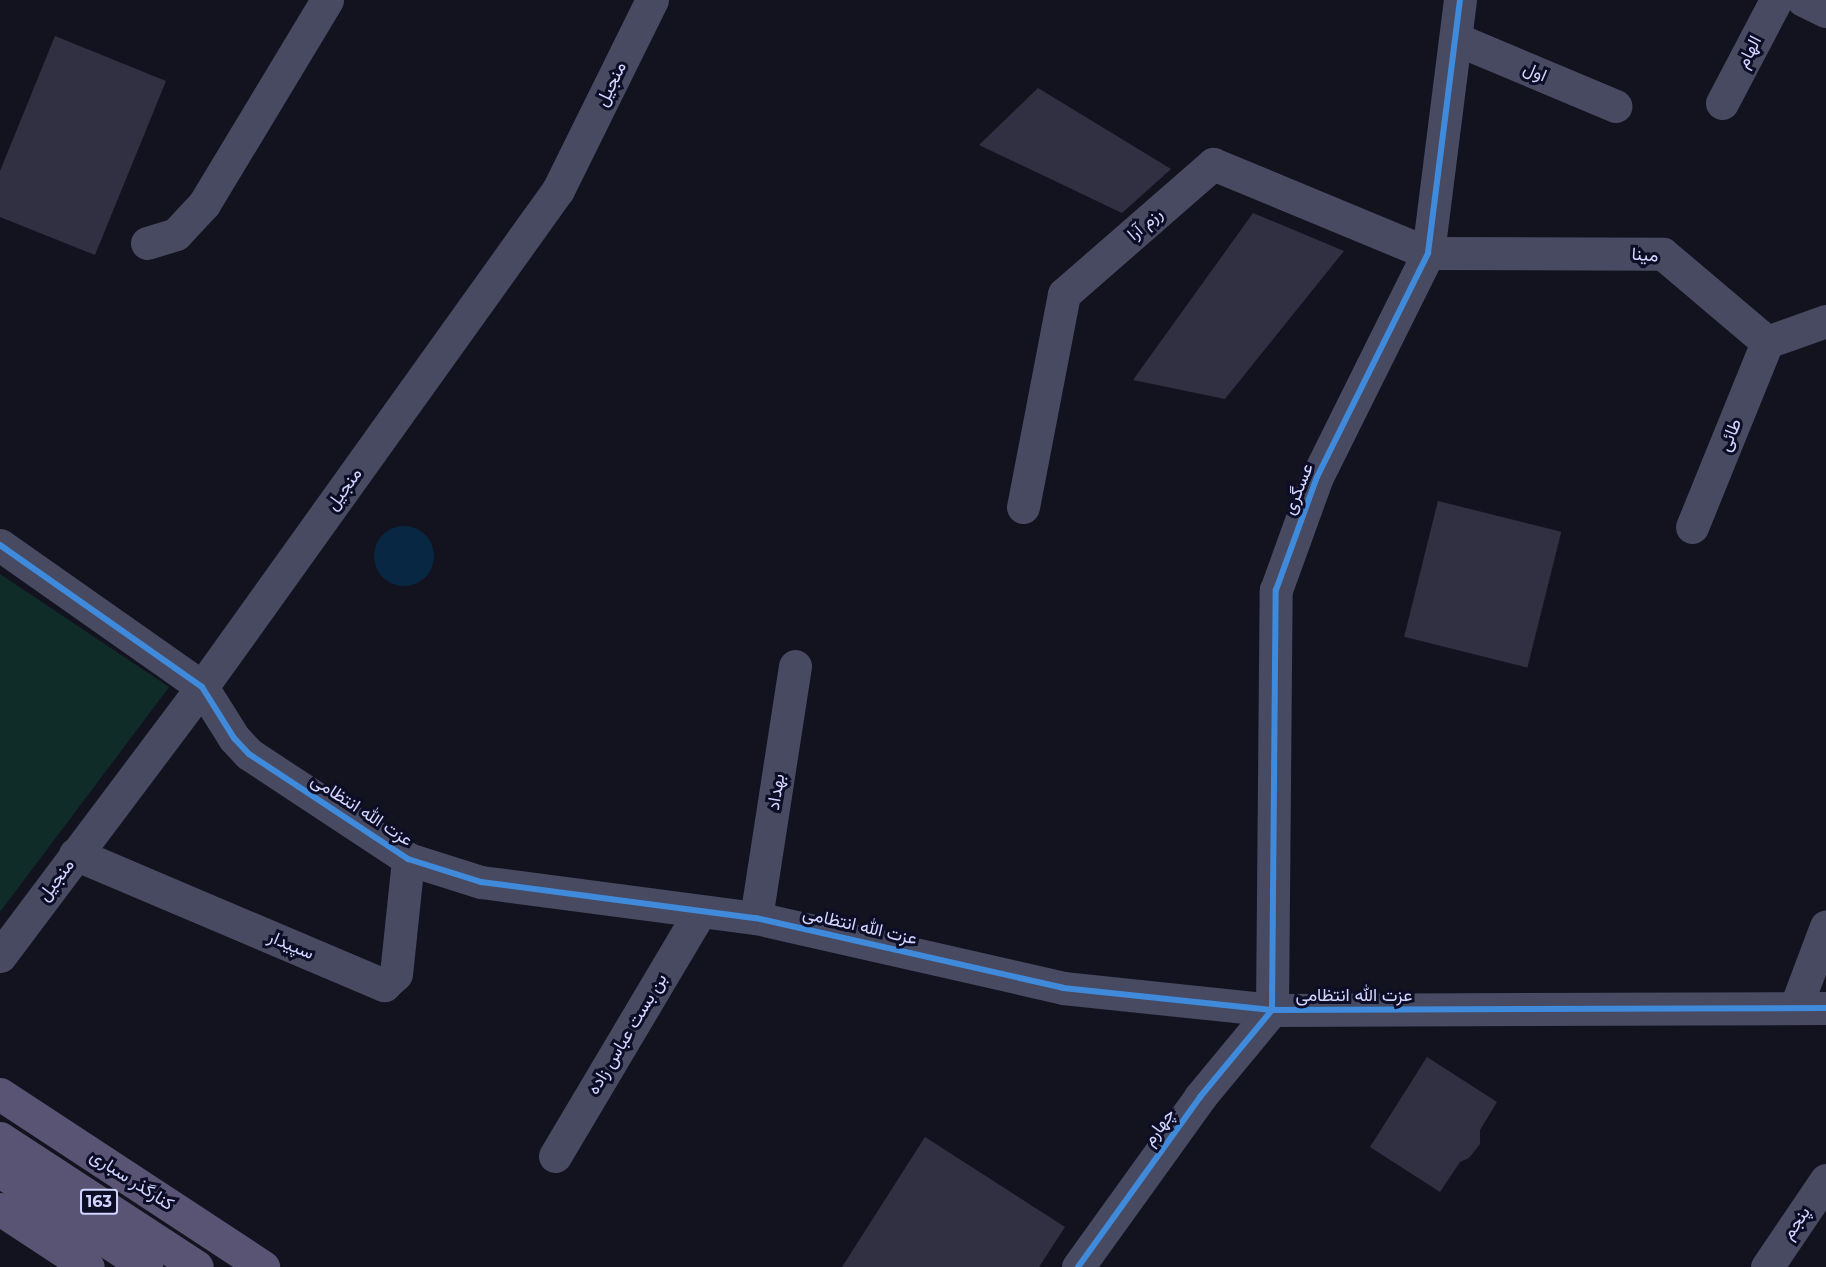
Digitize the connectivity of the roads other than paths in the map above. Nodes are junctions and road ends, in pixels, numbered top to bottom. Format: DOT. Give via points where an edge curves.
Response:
graph roads {
  1 [pos="327,0"];
  2 [pos="652,0"];
  3 [pos="1461,0"];
  4 [pos="1776,0"];
  5 [pos="1803,0"];
  6 [pos="1826,11"];
  7 [pos="1456,39"];
  8 [pos="1722,103"];
  9 [pos="1615,106"];
  10 [pos="147,243"];
  11 [pos="1428,253"];
  12 [pos="1826,321"];
  13 [pos="1767,342"];
  14 [pos="1023,507"];
  15 [pos="1692,527"];
  16 [pos="0,545"];
  17 [pos="795,666"];
  18 [pos="202,687"];
  19 [pos="75,854"];
  20 [pos="408,858"];
  21 [pos="699,913"];
  22 [pos="756,918"];
  23 [pos="1826,926"];
  24 [pos="0,956"];
  25 [pos="1811,1007"];
  26 [pos="1272,1010"];
  27 [pos="0,1094"];
  28 [pos="0,1138"];
  29 [pos="555,1156"];
  30 [pos="0,1171"];
  31 [pos="1826,1180"];
  32 [pos="0,1209"];
  33 [pos="88,1267"];
  34 [pos="146,1267"];
  35 [pos="197,1267"];
  36 [pos="263,1267"];
  37 [pos="1078,1267"];
  38 [pos="1767,1267"];
  1 -- 10 [label="street" via="204,204 176,234"];
  2 -- 18 [label="street, منجیل" via="558,190"];
  3 -- 7 [label="street, عسگری"];
  4 -- 8 [label="street, الهام"];
  5 -- 6 [label="street"];
  7 -- 9 [label="street, اول"];
  7 -- 11 [label="street, عسگری"];
  11 -- 13 [label="street, مینا" via="1664,254"];
  11 -- 14 [label="street, رزم آرا" via="1213,164 1064,294"];
  11 -- 26 [label="street, عسگری" via="1317,477 1276,590"];
  12 -- 13 [label="street"];
  13 -- 15 [label="street, طائی"];
  16 -- 18 [label="street, عزت الله انتظامی"];
  17 -- 22 [label="street, بهداد"];
  18 -- 19 [label="street, منجیل"];
  18 -- 20 [label="street, عزت الله انتظامی" via="234,738 249,754"];
  19 -- 20 [label="street, سپیدار" via="384,985 396,974"];
  19 -- 24 [label="street, منجیل"];
  20 -- 21 [label="street, عزت الله انتظامی" via="481,882"];
  21 -- 22 [label="street, عزت الله انتظامی"];
  21 -- 29 [label="street, بن بست عباس زاده"];
  22 -- 26 [label="street, عزت الله انتظامی" via="1063,988"];
  23 -- 25 [label="street"];
  25 -- 26 [label="street, عزت الله انتظامی"];
  26 -- 37 [label="street, چهارم" via="1200,1096"];
  27 -- 36 [label="main road, کنارگذر سباری"];
  28 -- 35 [label="main road, 163"];
  30 -- 34 [label="main road, 163"];
  31 -- 38 [label="street, پنجم"];
  32 -- 33 [label="main road"];
}
